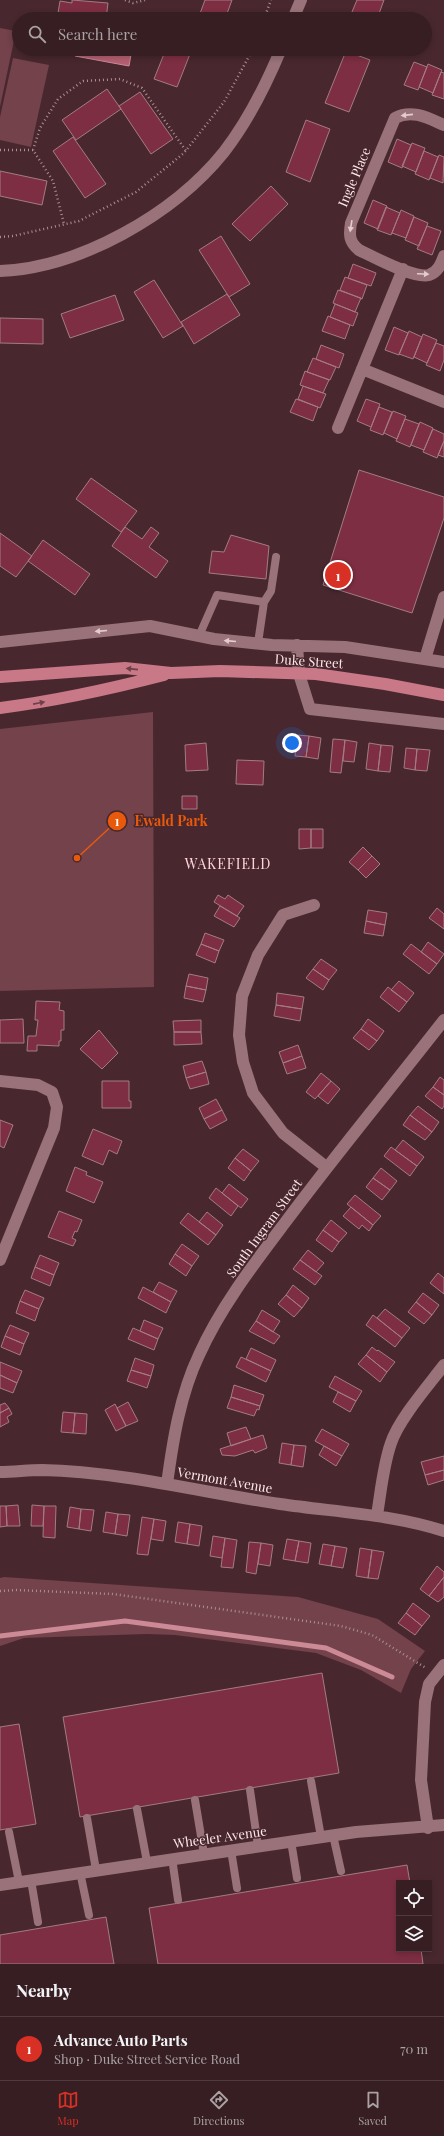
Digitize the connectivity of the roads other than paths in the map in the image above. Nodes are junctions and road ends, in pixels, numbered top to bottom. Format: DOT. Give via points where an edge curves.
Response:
graph roads {
  1 [pos="301,0"];
  2 [pos="296,12"];
  3 [pos="278,56"];
  4 [pos="444,125"];
  5 [pos="444,256"];
  6 [pos="403,269"];
  7 [pos="0,271"];
  8 [pos="362,369"];
  9 [pos="444,402"];
  10 [pos="338,428"];
  11 [pos="276,557"];
  12 [pos="444,597"];
  13 [pos="264,602"];
  14 [pos="199,636"];
  15 [pos="0,642"];
  16 [pos="258,643"];
  17 [pos="296,644"];
  18 [pos="425,659"];
  19 [pos="444,662"];
  20 [pos="171,673"];
  21 [pos="299,674"];
  22 [pos="0,677"];
  23 [pos="444,695"];
  24 [pos="0,708"];
  25 [pos="444,724"];
  26 [pos="314,905"];
  27 [pos="444,1020"];
  28 [pos="0,1081"];
  29 [pos="326,1168"];
  30 [pos="0,1260"];
  31 [pos="444,1365"];
  32 [pos="0,1472"];
  33 [pos="166,1484"];
  34 [pos="377,1515"];
  35 [pos="444,1531"];
  36 [pos="440,1670"];
  37 [pos="311,1781"];
  38 [pos="250,1790"];
  39 [pos="195,1800"];
  40 [pos="137,1809"];
  41 [pos="87,1818"];
  42 [pos="444,1825"];
  43 [pos="428,1828"];
  44 [pos="10,1832"];
  45 [pos="333,1835"];
  46 [pos="321,1837"];
  47 [pos="291,1841"];
  48 [pos="258,1846"];
  49 [pos="231,1850"];
  50 [pos="204,1854"];
  51 [pos="172,1858"];
  52 [pos="147,1862"];
  53 [pos="96,1870"];
  54 [pos="341,1871"];
  55 [pos="80,1872"];
  56 [pos="297,1878"];
  57 [pos="25,1881"];
  58 [pos="0,1885"];
  59 [pos="238,1888"];
  60 [pos="178,1900"];
  61 [pos="88,1915"];
  62 [pos="38,1922"];
  1 -- 2 [label="street"];
  3 -- 7 [label="street" via="246,120 206,171 177,198 129,230 73,256 28,268"];
  4 -- 6 [label="street, Ingle Place, one-way" via="420,115 410,114 395,118 351,223 350,237 353,245"];
  6 -- 5 [label="street, Ingle Place, one-way" via="418,275 430,275 437,271"];
  6 -- 8 [label="street"];
  8 -- 9 [label="street"];
  8 -- 10 [label="street"];
  11 -- 13 [label="lane" via="270,591"];
  12 -- 18 [label="street"];
  13 -- 14 [label="lane" via="217,595"];
  13 -- 16 [label="lane"];
  14 -- 15 [label="street, one-way" via="150,626"];
  16 -- 14 [label="street, one-way"];
  16 -- 17 [label="street"];
  17 -- 18 [label="street" via="345,647"];
  17 -- 21 [label="street"];
  18 -- 19 [label="street"];
  20 -- 21 [label="main road, Duke Street" via="220,671"];
  20 -- 22 [label="main road, Duke Street, one-way" via="125,668"];
  24 -- 20 [label="main road, Duke Street, one-way" via="34,704"];
  21 -- 23 [label="main road, Duke Street" via="352,679"];
  21 -- 25 [label="street" via="310,709"];
  26 -- 29 [label="street" via="283,916 258,955 242,996 239,1035 243,1062 254,1093 283,1133"];
  27 -- 29 [label="street, South Ingram Street"];
  28 -- 30 [label="street" via="38,1084 52,1092 57,1107 54,1128"];
  29 -- 33 [label="street, South Ingram Street" via="261,1254 214,1324 186,1387"];
  31 -- 34 [label="street" via="391,1442"];
  32 -- 33 [label="street, Vermont Avenue" via="42,1470 106,1475"];
  33 -- 34 [label="street, Vermont Avenue" via="277,1503"];
  34 -- 35 [label="street, Vermont Avenue"];
  36 -- 43 [label="street" via="429,1684 425,1702 421,1780"];
  37 -- 46 [label="lane"];
  38 -- 48 [label="lane"];
  39 -- 50 [label="lane"];
  40 -- 52 [label="lane"];
  41 -- 53 [label="lane"];
  42 -- 43 [label="street, Wheeler Avenue"];
  43 -- 45 [label="street, Wheeler Avenue"];
  44 -- 57 [label="lane"];
  45 -- 46 [label="street, Wheeler Avenue"];
  45 -- 54 [label="lane"];
  46 -- 47 [label="street, Wheeler Avenue"];
  47 -- 48 [label="street, Wheeler Avenue"];
  47 -- 56 [label="lane"];
  48 -- 49 [label="street, Wheeler Avenue"];
  49 -- 50 [label="street, Wheeler Avenue"];
  49 -- 59 [label="lane"];
  50 -- 51 [label="street, Wheeler Avenue"];
  51 -- 52 [label="street, Wheeler Avenue"];
  51 -- 60 [label="lane"];
  52 -- 53 [label="street, Wheeler Avenue"];
  53 -- 55 [label="street, Wheeler Avenue"];
  55 -- 57 [label="street, Wheeler Avenue"];
  55 -- 61 [label="lane"];
  57 -- 58 [label="street, Wheeler Avenue"];
  57 -- 62 [label="lane"];
}
